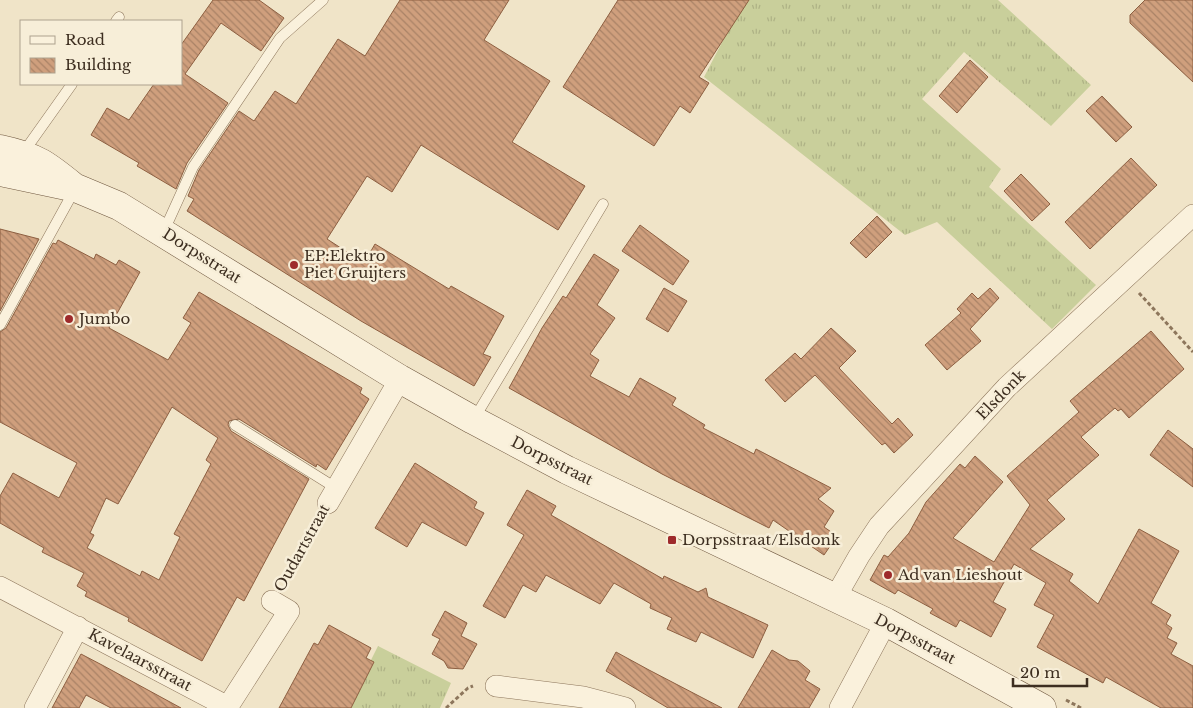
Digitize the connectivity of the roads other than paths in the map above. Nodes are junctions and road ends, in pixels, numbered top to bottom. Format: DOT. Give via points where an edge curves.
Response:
graph roads {
  1 [pos="324,0"];
  2 [pos="71,85"];
  3 [pos="11,151"];
  4 [pos="0,172"];
  5 [pos="76,188"];
  6 [pos="603,204"];
  7 [pos="1193,215"];
  8 [pos="164,232"];
  9 [pos="0,325"];
  10 [pos="400,379"];
  11 [pos="473,420"];
  12 [pos="235,425"];
  13 [pos="332,495"];
  14 [pos="1,590"];
  15 [pos="835,598"];
  16 [pos="272,601"];
  17 [pos="886,622"];
  18 [pos="78,627"];
  19 [pos="496,686"];
  20 [pos="227,707"];
  21 [pos="35,708"];
  22 [pos="625,708"];
  23 [pos="840,708"];
  24 [pos="1042,708"];
  1 -- 8 [label="lane" via="280,38 193,168"];
  2 -- 3 [label="lane"];
  3 -- 5 [label="street, Dorpsstraat" via="43,162"];
  4 -- 5 [label="street, Dorpsstraat"];
  5 -- 8 [label="street, Dorpsstraat" via="118,206"];
  5 -- 9 [label="lane"];
  6 -- 11 [label="lane"];
  7 -- 15 [label="street, Elsdonk" via="1007,387 879,526"];
  8 -- 10 [label="street, Dorpsstraat"];
  10 -- 11 [label="street, Dorpsstraat"];
  10 -- 13 [label="street, Oudartstraat"];
  11 -- 15 [label="street, Dorpsstraat" via="567,470"];
  12 -- 13 [label="lane"];
  14 -- 18 [label="street, Kavelaarsstraat"];
  15 -- 17 [label="street, Dorpsstraat"];
  16 -- 20 [label="street, Oudartstraat" via="289,611"];
  17 -- 23 [label="street"];
  17 -- 24 [label="street, Dorpsstraat"];
  18 -- 20 [label="street, Kavelaarsstraat"];
  18 -- 21 [label="street, Kavelaarsstraat"];
  19 -- 22 [label="street" via="583,697"];
}
